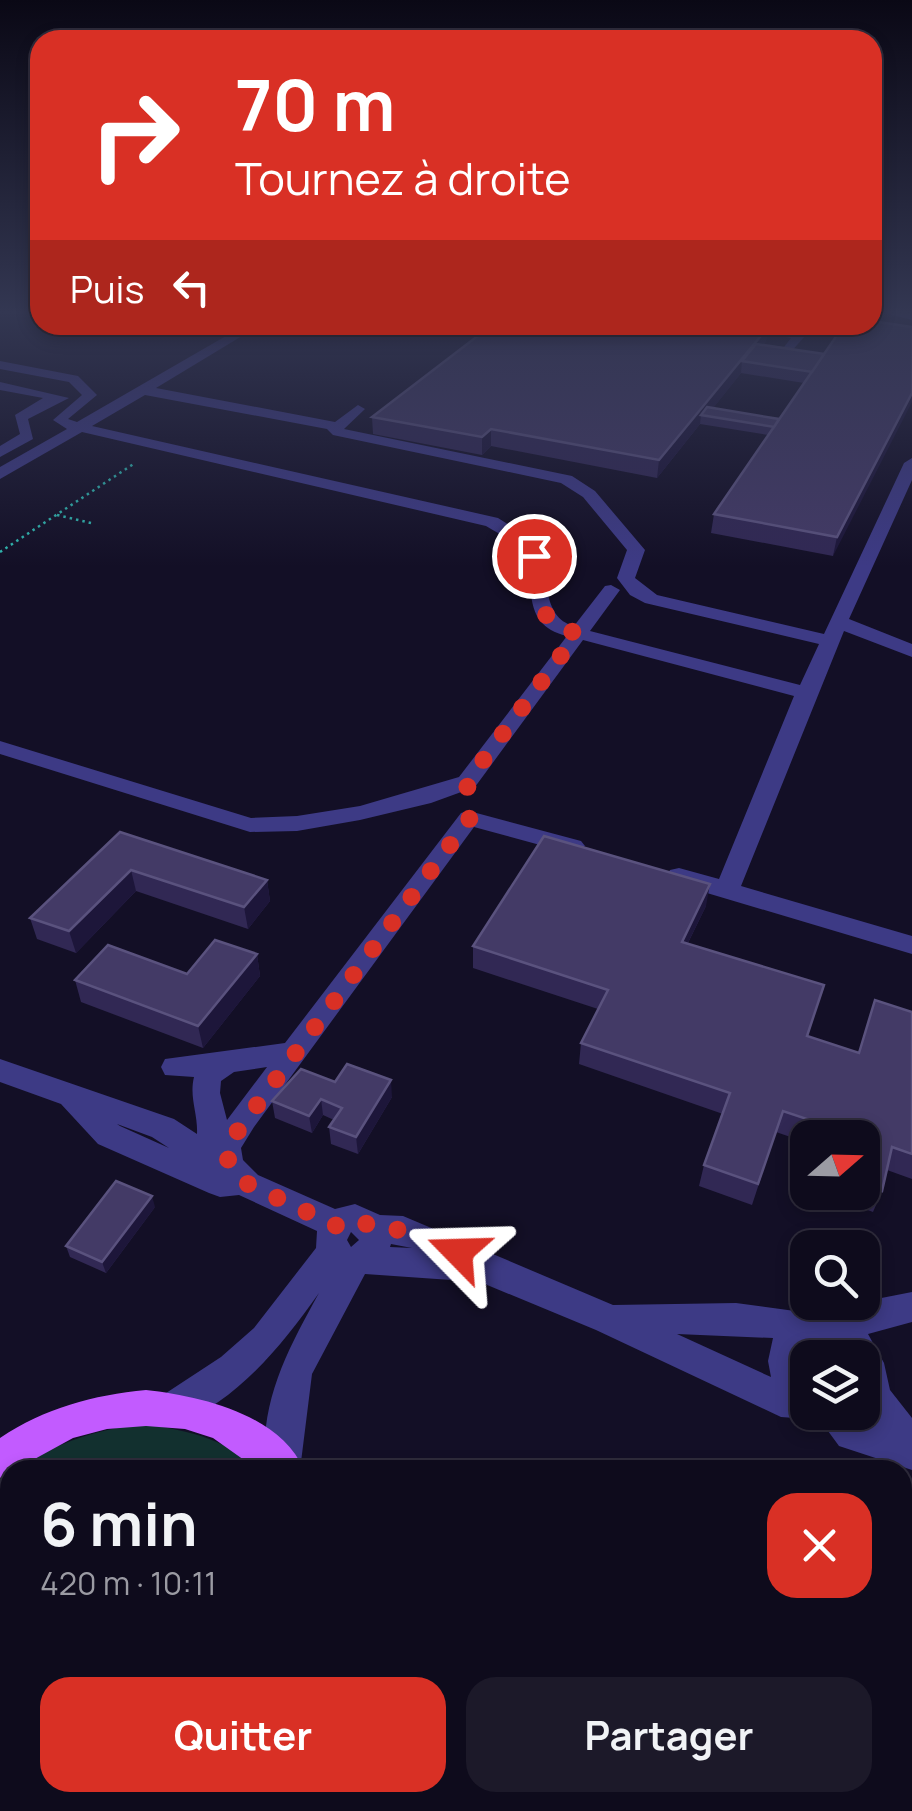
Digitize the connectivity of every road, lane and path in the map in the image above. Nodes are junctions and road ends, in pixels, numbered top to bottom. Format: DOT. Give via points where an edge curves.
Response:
graph roads {
  1 [pos="55,397"];
  2 [pos="58,398"];
  3 [pos="87,398"];
  4 [pos="130,398"];
  5 [pos="182,398"];
  6 [pos="82,402"];
  7 [pos="358,409"];
  8 [pos="335,426"];
  9 [pos="80,428"];
  10 [pos="0,430"];
  11 [pos="28,436"];
  12 [pos="0,452"];
  13 [pos="136,463"];
  14 [pos="912,464"];
  15 [pos="0,474"];
  16 [pos="57,515"];
  17 [pos="92,523"];
  18 [pos="0,552"];
  19 [pos="611,590"];
  20 [pos="835,632"];
  21 [pos="577,634"];
  22 [pos="912,651"];
  23 [pos="803,700"];
  24 [pos="0,747"];
  25 [pos="467,782"];
  26 [pos="405,801"];
  27 [pos="470,818"];
  28 [pos="599,854"];
  29 [pos="654,869"];
  30 [pos="727,889"];
  31 [pos="912,945"];
  32 [pos="293,1052"];
  33 [pos="0,1070"];
  34 [pos="239,1175"];
  35 [pos="347,1250"];
  36 [pos="483,1268"];
  37 [pos="912,1308"];
  38 [pos="608,1319"];
  39 [pos="804,1330"];
  40 [pos="844,1336"];
  41 [pos="792,1340"];
  42 [pos="848,1340"];
  43 [pos="790,1342"];
  44 [pos="790,1378"];
  45 [pos="790,1400"];
  46 [pos="173,1408"];
  47 [pos="880,1409"];
  48 [pos="849,1430"];
  49 [pos="912,1444"];
  50 [pos="912,1452"];
  51 [pos="2,1457"];
  52 [pos="275,1460"];
  53 [pos="284,1460"];
  1 -- 11 [label="lane" via="20,418"];
  2 -- 6 [label="lane"];
  3 -- 6 [label="lane"];
  4 -- 9 [label="lane"];
  5 -- 8 [label="lane"];
  6 -- 9 [label="lane" via="60,420"];
  7 -- 8 [label="lane"];
  8 -- 20 [label="lane" via="342,435 566,479 589,494 636,550 626,578 651,599"];
  9 -- 15 [label="lane"];
  9 -- 21 [label="lane" via="492,522 534,556 548,620"];
  10 -- 11 [label="lane"];
  11 -- 12 [label="lane"];
  13 -- 16 [label="path"];
  14 -- 20 [label="lane"];
  16 -- 17 [label="path"];
  16 -- 18 [label="path"];
  19 -- 21 [label="lane"];
  20 -- 22 [label="lane"];
  20 -- 23 [label="lane"];
  21 -- 23 [label="lane"];
  21 -- 25 [label="lane"];
  23 -- 30 [label="lane"];
  24 -- 26 [label="lane" via="250,825 300,825"];
  25 -- 26 [label="lane"];
  25 -- 27 [label="lane"];
  26 -- 27 [label="lane"];
  27 -- 28 [label="lane"];
  27 -- 32 [label="lane"];
  29 -- 30 [label="lane"];
  30 -- 31 [label="lane"];
  32 -- 34 [label="lane" via="226,1147"];
  32 -- 34 [label="lane" via="227,1063 207,1078 211,1146"];
  33 -- 34 [label="lane" via="73,1098 109,1135 220,1184"];
  34 -- 35 [label="lane"];
  35 -- 36 [label="lane"];
  35 -- 36 [label="lane" via="377,1242 373,1228 403,1230"];
  35 -- 46 [label="lane" via="311,1273 250,1356"];
  35 -- 53 [label="lane" via="295,1370"];
  36 -- 38 [label="lane"];
  37 -- 40 [label="lane" via="861,1318"];
  38 -- 39 [label="lane" via="784,1323"];
  38 -- 45 [label="lane"];
  39 -- 40 [label="lane"];
  39 -- 41 [label="lane"];
  40 -- 42 [label="lane"];
  43 -- 44 [label="lane" via="784,1357"];
  46 -- 51 [label="main road" via="88,1416"];
  46 -- 52 [label="main road" via="222,1422"];
  47 -- 49 [label="lane"];
  48 -- 50 [label="lane"];
}
